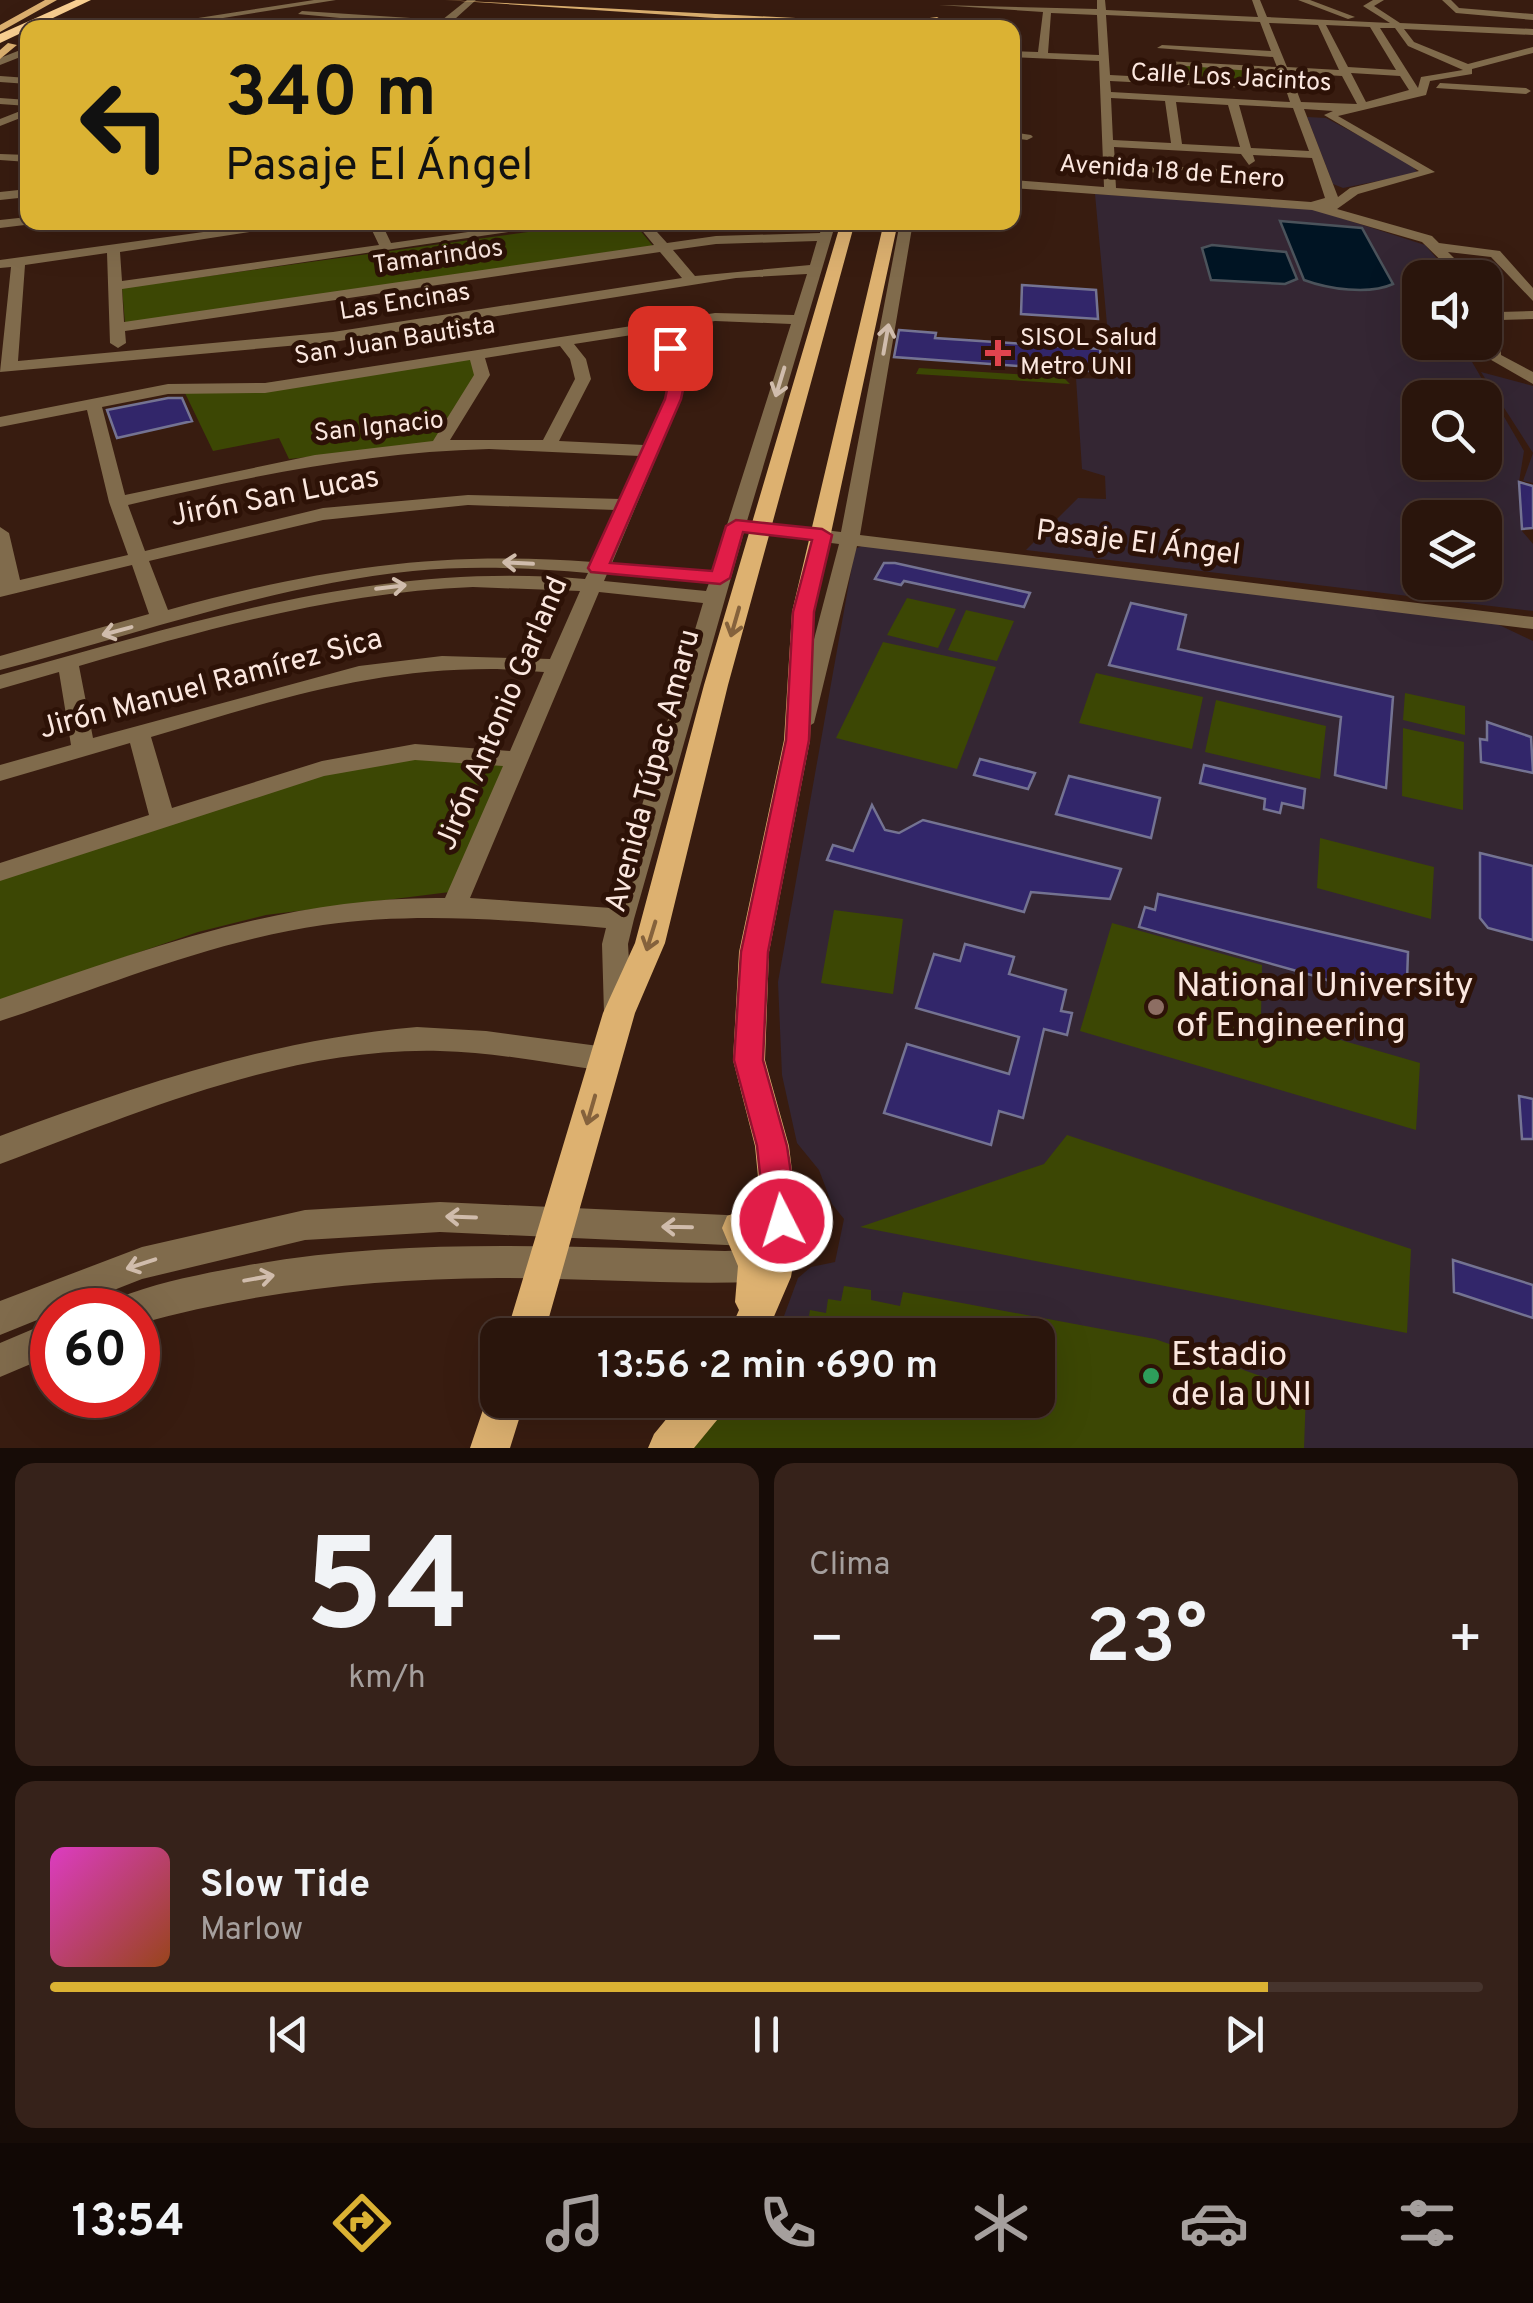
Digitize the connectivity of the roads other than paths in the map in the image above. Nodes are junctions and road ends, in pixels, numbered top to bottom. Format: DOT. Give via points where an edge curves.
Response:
graph roads {
  1 [pos="52,0"];
  2 [pos="69,0"];
  3 [pos="332,0"];
  4 [pos="450,0"];
  5 [pos="1101,0"];
  6 [pos="1112,0"];
  7 [pos="1302,0"];
  8 [pos="1380,0"];
  9 [pos="477,1"];
  10 [pos="92,2"];
  11 [pos="521,2"];
  12 [pos="1172,2"];
  13 [pos="1449,2"];
  14 [pos="1257,3"];
  15 [pos="1330,4"];
  16 [pos="298,5"];
  17 [pos="1241,5"];
  18 [pos="1272,6"];
  19 [pos="1285,7"];
  20 [pos="253,11"];
  21 [pos="996,11"];
  22 [pos="940,12"];
  23 [pos="669,13"];
  24 [pos="1047,13"];
  25 [pos="1101,14"];
  26 [pos="1157,17"];
  27 [pos="1388,17"];
  28 [pos="1533,18"];
  29 [pos="32,20"];
  30 [pos="41,20"];
  31 [pos="55,20"];
  32 [pos="55,20"];
  33 [pos="64,20"];
  34 [pos="192,20"];
  35 [pos="373,20"];
  36 [pos="435,20"];
  37 [pos="455,20"];
  38 [pos="501,20"];
  39 [pos="665,20"];
  40 [pos="819,20"];
  41 [pos="823,20"];
  42 [pos="910,20"];
  43 [pos="995,20"];
  44 [pos="1264,21"];
  45 [pos="1322,26"];
  46 [pos="1370,26"];
  47 [pos="1398,27"];
  48 [pos="1456,30"];
  49 [pos="1513,32"];
  50 [pos="1533,32"];
  51 [pos="1253,38"];
  52 [pos="1271,39"];
  53 [pos="1468,42"];
  54 [pos="1162,48"];
  55 [pos="1496,50"];
  56 [pos="1532,51"];
  57 [pos="1020,54"];
  58 [pos="1277,54"];
  59 [pos="1043,55"];
  60 [pos="1515,55"];
  61 [pos="1104,68"];
  62 [pos="1466,68"];
  63 [pos="1345,71"];
  64 [pos="1402,71"];
  65 [pos="1166,72"];
  66 [pos="1284,72"];
  67 [pos="1423,86"];
  68 [pos="1290,87"];
  69 [pos="1530,94"];
  70 [pos="1104,95"];
  71 [pos="1401,97"];
  72 [pos="1170,99"];
  73 [pos="1233,102"];
  74 [pos="1297,105"];
  75 [pos="1358,107"];
  76 [pos="1020,136"];
  77 [pos="1027,136"];
  78 [pos="1106,144"];
  79 [pos="1178,148"];
  80 [pos="1246,152"];
  81 [pos="1316,155"];
  82 [pos="1108,166"];
  83 [pos="1253,175"];
  84 [pos="1020,185"];
  85 [pos="1110,191"];
  86 [pos="1260,201"];
  87 [pos="1304,204"];
  88 [pos="1328,210"];
  89 [pos="197,230"];
  90 [pos="248,230"];
  91 [pos="378,230"];
  92 [pos="514,230"];
  93 [pos="648,230"];
  94 [pos="828,230"];
  95 [pos="845,230"];
  96 [pos="889,230"];
  97 [pos="899,230"];
  98 [pos="904,230"];
  99 [pos="1440,247"];
  100 [pos="113,248"];
  101 [pos="387,248"];
  102 [pos="664,248"];
  103 [pos="885,251"];
  104 [pos="0,256"];
  105 [pos="1452,260"];
  106 [pos="18,262"];
  107 [pos="0,264"];
  108 [pos="814,269"];
  109 [pos="692,281"];
  110 [pos="115,286"];
  111 [pos="1533,297"];
  112 [pos="416,304"];
  113 [pos="1533,315"];
  114 [pos="1502,316"];
  115 [pos="799,320"];
  116 [pos="656,326"];
  117 [pos="117,328"];
  118 [pos="333,337"];
  119 [pos="564,341"];
  120 [pos="476,354"];
  121 [pos="118,356"];
  122 [pos="1501,360"];
  123 [pos="5,367"];
  124 [pos="348,375"];
  125 [pos="1533,379"];
  126 [pos="93,402"];
  127 [pos="850,412"];
  128 [pos="0,422"];
  129 [pos="868,436"];
  130 [pos="438,446"];
  131 [pos="548,446"];
  132 [pos="650,452"];
  133 [pos="118,502"];
  134 [pos="627,505"];
  135 [pos="749,527"];
  136 [pos="0,534"];
  137 [pos="822,535"];
  138 [pos="850,538"];
  139 [pos="136,558"];
  140 [pos="594,577"];
  141 [pos="717,588"];
  142 [pos="6,589"];
  143 [pos="160,620"];
  144 [pos="1511,620"];
  145 [pos="1533,623"];
  146 [pos="1533,632"];
  147 [pos="0,662"];
  148 [pos="68,663"];
  149 [pos="558,666"];
  150 [pos="0,682"];
  151 [pos="140,732"];
  152 [pos="798,740"];
  153 [pos="83,749"];
  154 [pos="518,760"];
  155 [pos="0,773"];
  156 [pos="164,820"];
  157 [pos="0,872"];
  158 [pos="454,906"];
  159 [pos="621,919"];
  160 [pos="0,1010"];
  161 [pos="618,1016"];
  162 [pos="606,1059"];
  163 [pos="0,1150"];
  164 [pos="558,1222"];
  165 [pos="740,1228"];
  166 [pos="768,1256"];
  167 [pos="547,1262"];
  168 [pos="160,1302"];
  169 [pos="0,1318"];
  170 [pos="530,1318"];
  171 [pos="752,1318"];
  172 [pos="30,1347"];
  173 [pos="0,1360"];
  174 [pos="499,1418"];
  175 [pos="693,1418"];
  176 [pos="490,1448"];
  177 [pos="668,1448"];
  1 -- 29 [label="main road"];
  2 -- 30 [label="highway"];
  3 -- 16 [label="street"];
  4 -- 9 [label="main road"];
  5 -- 25 [label="street"];
  6 -- 12 [label="street"];
  7 -- 15 [label="street"];
  8 -- 27 [label="street" via="1367,6"];
  9 -- 11 [label="main road"];
  9 -- 37 [label="street"];
  10 -- 31 [label="highway"];
  10 -- 32 [label="highway"];
  10 -- 33 [label="highway"];
  11 -- 23 [label="main road"];
  11 -- 38 [label="street"];
  11 -- 41 [label="main road"];
  13 -- 28 [label="street" via="1458,11"];
  14 -- 17 [label="street"];
  14 -- 18 [label="street"];
  14 -- 44 [label="street"];
  15 -- 19 [label="street"];
  15 -- 46 [label="street"];
  16 -- 20 [label="street"];
  16 -- 36 [label="street"];
  20 -- 34 [label="street"];
  20 -- 35 [label="street"];
  21 -- 22 [label="street"];
  21 -- 24 [label="street"];
  21 -- 43 [label="street"];
  22 -- 25 [label="street"];
  22 -- 42 [label="main road"];
  23 -- 39 [label="street"];
  23 -- 40 [label="main road"];
  24 -- 25 [label="street"];
  24 -- 59 [label="street"];
  25 -- 26 [label="street"];
  25 -- 61 [label="street"];
  26 -- 44 [label="street"];
  26 -- 54 [label="street"];
  27 -- 28 [label="street"];
  27 -- 47 [label="street"];
  44 -- 45 [label="street"];
  44 -- 46 [label="street"];
  44 -- 52 [label="street"];
  45 -- 46 [label="street"];
  45 -- 63 [label="street"];
  46 -- 47 [label="street"];
  46 -- 64 [label="street"];
  47 -- 48 [label="street"];
  47 -- 62 [label="street" via="1412,45"];
  48 -- 49 [label="street"];
  48 -- 53 [label="street"];
  49 -- 50 [label="street"];
  49 -- 56 [label="street"];
  51 -- 52 [label="street"];
  52 -- 58 [label="street"];
  54 -- 58 [label="street"];
  54 -- 65 [label="street"];
  55 -- 60 [label="street"];
  56 -- 60 [label="street, Calle Los Jacintos"];
  57 -- 59 [label="street"];
  58 -- 66 [label="street"];
  59 -- 61 [label="street"];
  60 -- 62 [label="street, Calle Los Jacintos"];
  61 -- 65 [label="street"];
  61 -- 70 [label="street"];
  62 -- 67 [label="street, Calle Los Jacintos" via="1423,80"];
  63 -- 64 [label="street"];
  63 -- 66 [label="street"];
  63 -- 75 [label="street"];
  64 -- 71 [label="street" via="1415,92"];
  65 -- 66 [label="street"];
  65 -- 68 [label="street"];
  66 -- 68 [label="street"];
  67 -- 69 [label="street"];
  67 -- 71 [label="street, Calle Los Jacintos"];
  68 -- 74 [label="street"];
  70 -- 72 [label="street, Calle Los Jacintos"];
  70 -- 78 [label="street"];
  71 -- 75 [label="street, Calle Los Jacintos"];
  72 -- 73 [label="street, Calle Los Jacintos"];
  72 -- 79 [label="street"];
  73 -- 74 [label="street, Calle Los Jacintos"];
  73 -- 80 [label="street"];
  74 -- 75 [label="street, Calle Los Jacintos"];
  74 -- 81 [label="street"];
  75 -- 88 [label="street" via="1329,115 1429,172 1354,190"];
  76 -- 77 [label="street"];
  78 -- 79 [label="street"];
  78 -- 82 [label="street"];
  79 -- 80 [label="street"];
  80 -- 81 [label="street"];
  80 -- 83 [label="street"];
  81 -- 87 [label="street" via="1332,198"];
  82 -- 83 [label="street"];
  82 -- 85 [label="street"];
  83 -- 86 [label="street"];
  84 -- 85 [label="street, Avenida 18 de Enero"];
  85 -- 86 [label="street, Avenida 18 de Enero"];
  86 -- 87 [label="street, Avenida 18 de Enero"];
  87 -- 88 [label="street, Avenida 18 de Enero"];
  88 -- 99 [label="street, Avenida 18 de Enero"];
  89 -- 104 [label="street"];
  90 -- 100 [label="street"];
  91 -- 101 [label="street"];
  92 -- 101 [label="street"];
  93 -- 102 [label="street"];
  94 -- 102 [label="street, Tamarindos"];
  94 -- 108 [label="street"];
  95 -- 135 [label="main road, Avenida Túpac Amaru"];
  96 -- 103 [label="main road"];
  97 -- 103 [label="main road"];
  129 -- 98 [label="street, one-way"];
  99 -- 105 [label="street"];
  99 -- 111 [label="street" via="1495,254"];
  100 -- 106 [label="street"];
  100 -- 110 [label="street"];
  101 -- 110 [label="street"];
  102 -- 109 [label="street"];
  102 -- 112 [label="street, Tamarindos"];
  103 -- 127 [label="main road"];
  106 -- 107 [label="street"];
  106 -- 123 [label="street"];
  108 -- 109 [label="street, Las Encinas"];
  108 -- 115 [label="street"];
  109 -- 112 [label="street, Las Encinas"];
  110 -- 117 [label="street"];
  112 -- 117 [label="street, Tamarindos"];
  112 -- 118 [label="street, Las Encinas"];
  113 -- 114 [label="street"];
  115 -- 116 [label="street, San Juan Bautista" via="728,316"];
  115 -- 135 [label="street, one-way"];
  116 -- 119 [label="street, San Juan Bautista"];
  116 -- 132 [label="street, Jirón Antonio Garland" via="678,376"];
  117 -- 121 [label="street"];
  118 -- 121 [label="street, Las Encinas"];
  118 -- 124 [label="street"];
  119 -- 120 [label="street, San Juan Bautista"];
  119 -- 131 [label="street" via="583,379"];
  120 -- 124 [label="street, San Juan Bautista"];
  120 -- 130 [label="street" via="482,375"];
  121 -- 123 [label="street, Las Encinas"];
  122 -- 125 [label="street"];
  124 -- 126 [label="street, San Juan Bautista"];
  126 -- 128 [label="street, San Juan Bautista"];
  126 -- 133 [label="street"];
  127 -- 129 [label="main road"];
  127 -- 137 [label="main road"];
  129 -- 138 [label="street"];
  130 -- 131 [label="street, San Ignacio"];
  130 -- 133 [label="street, San Ignacio" via="315,459"];
  131 -- 132 [label="street, San Ignacio"];
  132 -- 134 [label="street, Jirón Antonio Garland"];
  133 -- 139 [label="street"];
  134 -- 139 [label="street, Jirón San Lucas" via="538,499 390,505"];
  134 -- 140 [label="street, Jirón Antonio Garland"];
  135 -- 137 [label="street, Pasaje El Ángel"];
  135 -- 141 [label="street"];
  135 -- 161 [label="main road, Avenida Túpac Amaru, one-way" via="650,943"];
  136 -- 142 [label="street"];
  137 -- 138 [label="street, Pasaje El Ángel"];
  137 -- 152 [label="main road" via="804,612"];
  138 -- 144 [label="street, Pasaje El Ángel"];
  138 -- 152 [label="street" via="830,636"];
  139 -- 142 [label="street, Jirón San Lucas"];
  139 -- 143 [label="street"];
  140 -- 141 [label="street"];
  140 -- 143 [label="street, one-way" via="504,562 388,568"];
  148 -- 140 [label="street, one-way" via="338,594"];
  140 -- 149 [label="street, Jirón Antonio Garland"];
  141 -- 159 [label="street"];
  143 -- 147 [label="street, one-way"];
  144 -- 145 [label="street, Pasaje El Ángel"];
  144 -- 146 [label="street"];
  148 -- 150 [label="street"];
  148 -- 153 [label="street"];
  149 -- 151 [label="street, Jirón Manuel Ramírez Sica" via="419,661 328,678"];
  149 -- 154 [label="street, Jirón Antonio Garland"];
  151 -- 153 [label="street, Jirón Manuel Ramírez Sica"];
  151 -- 156 [label="street"];
  152 -- 166 [label="main road" via="754,952 748,1060 778,1177"];
  153 -- 155 [label="street, Jirón Manuel Ramírez Sica"];
  154 -- 156 [label="street" via="452,752 373,758"];
  154 -- 158 [label="street, Jirón Antonio Garland"];
  156 -- 157 [label="street"];
  158 -- 159 [label="street"];
  158 -- 160 [label="street" via="282,922"];
  159 -- 161 [label="street"];
  161 -- 162 [label="main road, Avenida Túpac Amaru"];
  162 -- 163 [label="street" via="421,1039 296,1052 210,1073"];
  162 -- 164 [label="main road, Avenida Túpac Amaru, one-way"];
  165 -- 164 [label="street, one-way"];
  164 -- 167 [label="main road, Avenida Túpac Amaru"];
  164 -- 169 [label="street, one-way" via="440,1217 235,1238 142,1263"];
  165 -- 166 [label="main road"];
  166 -- 167 [label="street"];
  166 -- 171 [label="main road"];
  168 -- 167 [label="street, one-way" via="316,1269"];
  167 -- 170 [label="main road, Avenida Túpac Amaru"];
  172 -- 173 [label="street"];
  174 -- 176 [label="main road"];
  175 -- 177 [label="main road"];
}
